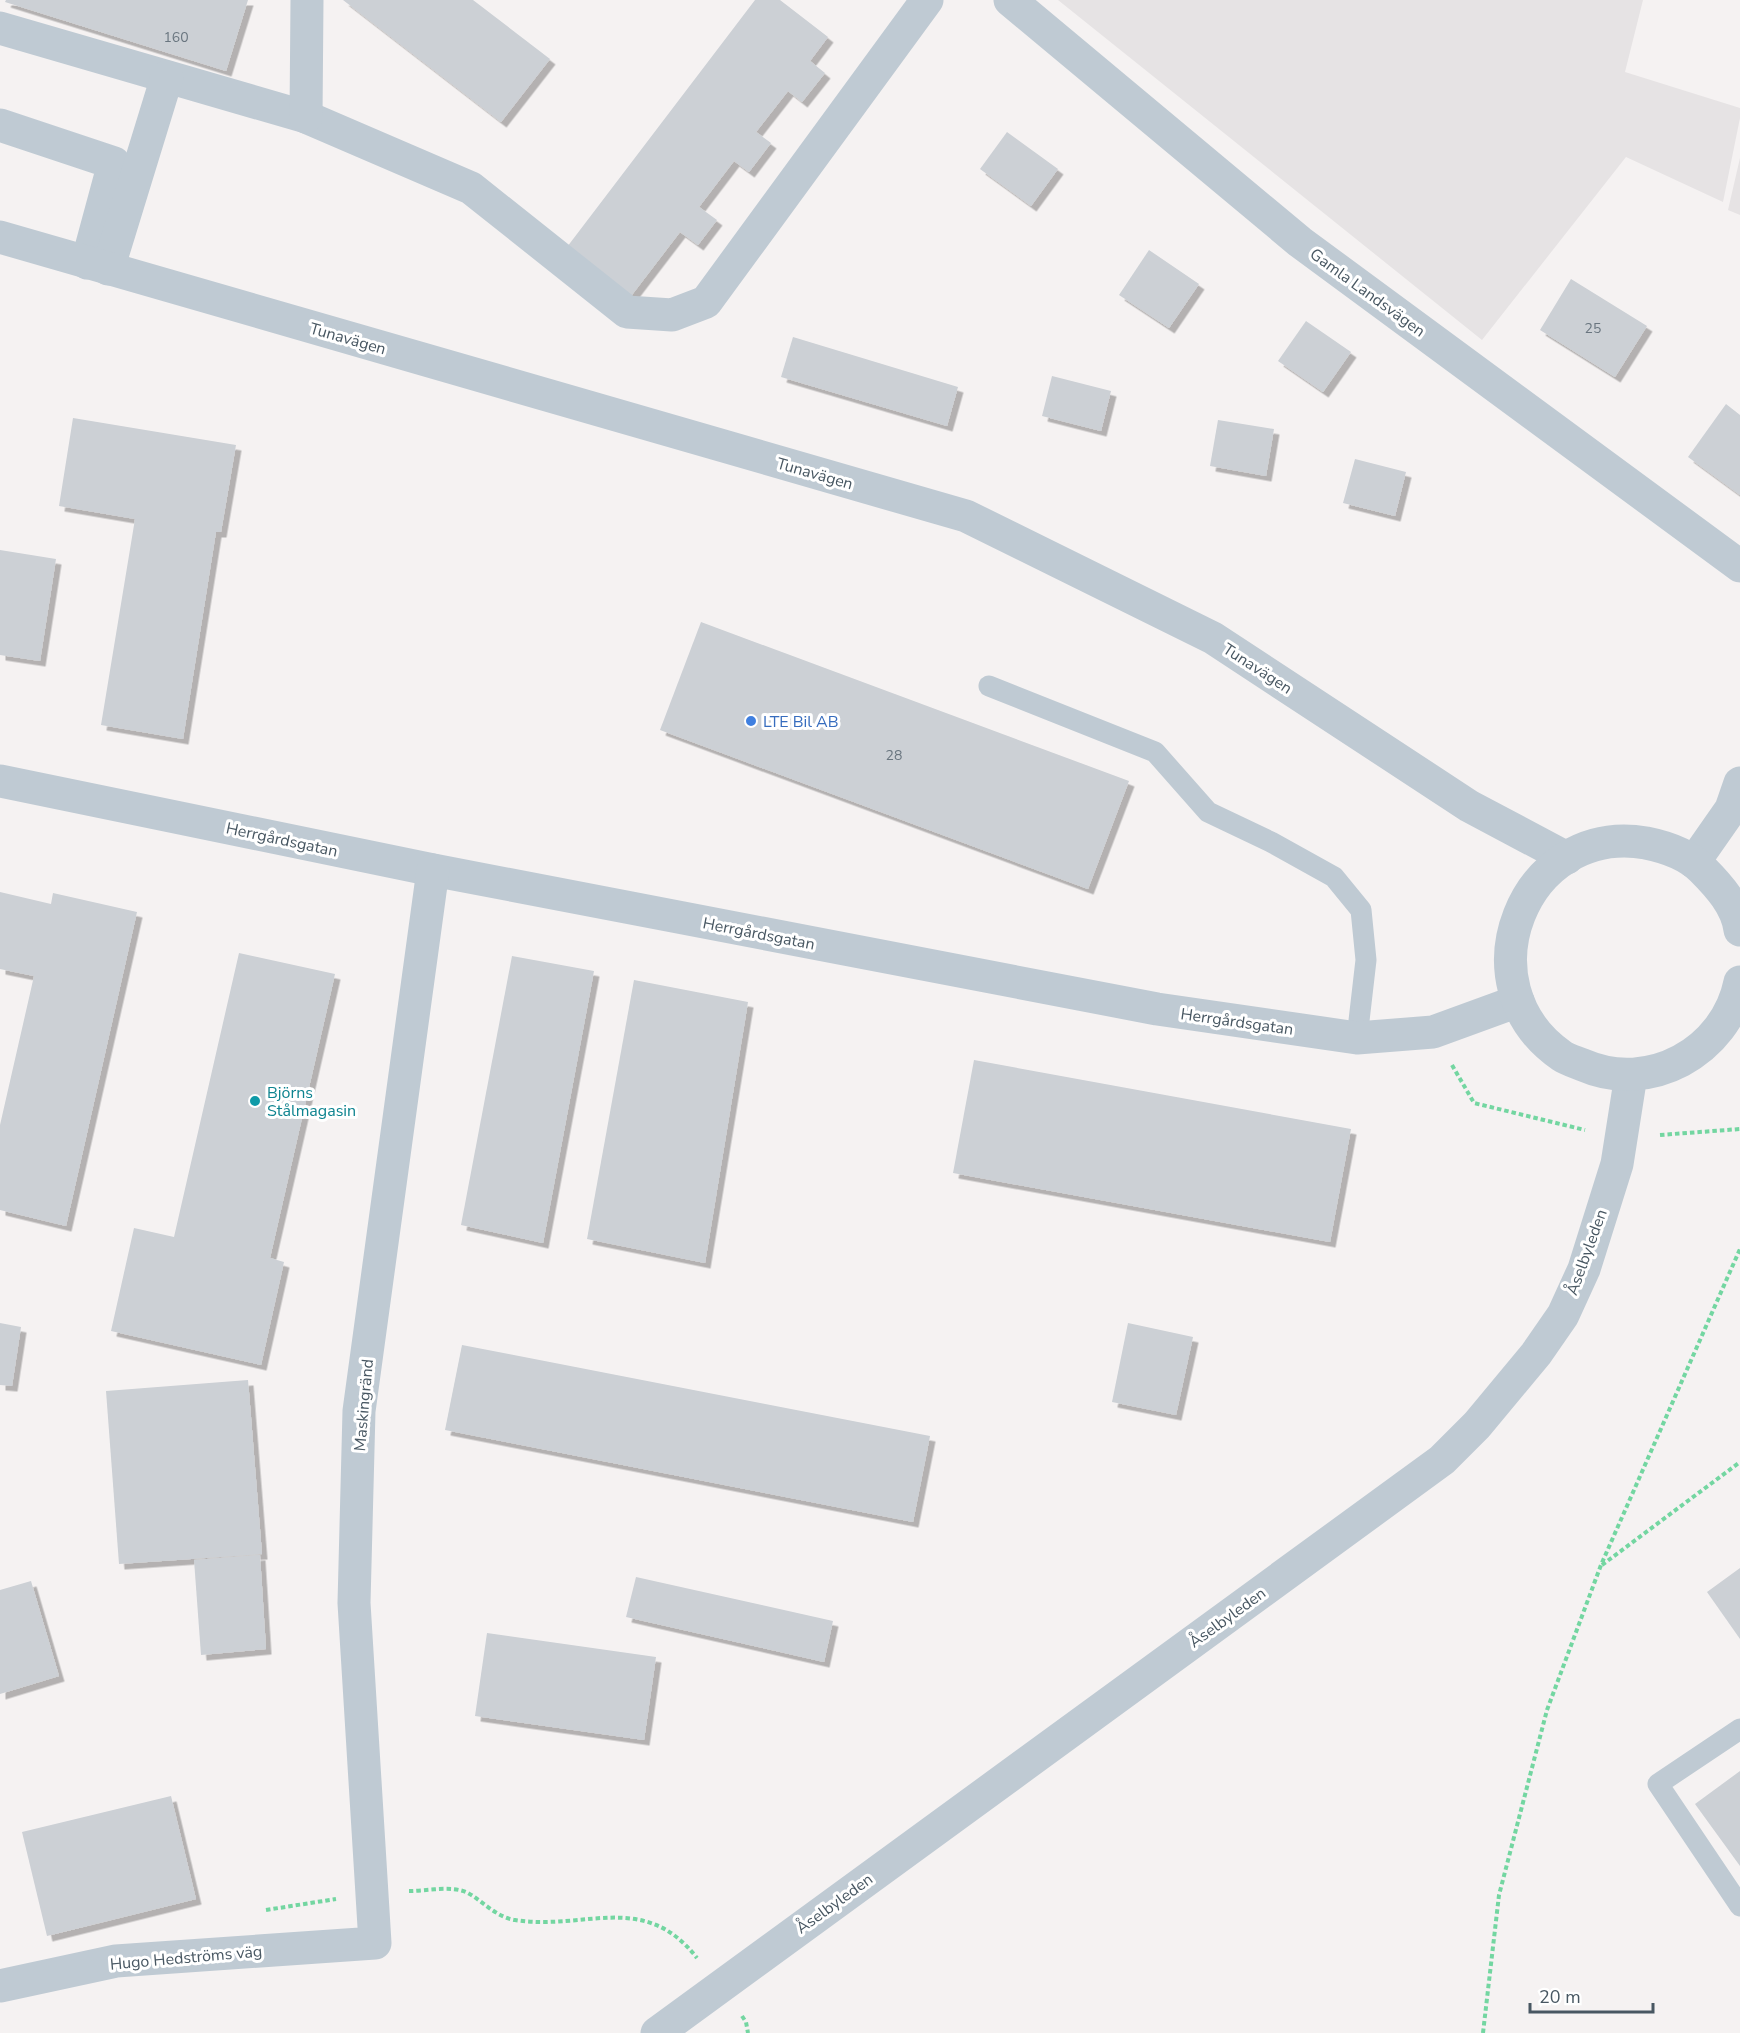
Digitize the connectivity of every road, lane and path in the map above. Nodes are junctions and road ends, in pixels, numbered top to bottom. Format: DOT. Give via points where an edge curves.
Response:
graph roads {
  1 [pos="307,0"];
  2 [pos="927,0"];
  3 [pos="1010,0"];
  4 [pos="0,28"];
  5 [pos="167,76"];
  6 [pos="306,117"];
  7 [pos="0,125"];
  8 [pos="0,237"];
  9 [pos="98,266"];
  10 [pos="1740,566"];
  11 [pos="989,686"];
  12 [pos="0,781"];
  13 [pos="1740,783"];
  14 [pos="1567,858"];
  15 [pos="1694,862"];
  16 [pos="433,870"];
  17 [pos="1740,930"];
  18 [pos="1740,982"];
  19 [pos="1518,1001"];
  20 [pos="1433,1032"];
  21 [pos="1357,1038"];
  22 [pos="1740,1044"];
  23 [pos="1695,1053"];
  24 [pos="1631,1075"];
  25 [pos="1740,1129"];
  26 [pos="1620,1138"];
  27 [pos="1740,1249"];
  28 [pos="1740,1462"];
  29 [pos="1601,1565"];
  30 [pos="1740,1729"];
  31 [pos="372,1893"];
  32 [pos="1740,1906"];
  33 [pos="375,1944"];
  34 [pos="0,1986"];
  35 [pos="720,1987"];
  36 [pos="657,2033"];
  37 [pos="748,2033"];
  38 [pos="1483,2033"];
  1 -- 6 [label="street"];
  2 -- 6 [label="street" via="706,302 672,315 627,312 471,188"];
  3 -- 10 [label="street, Gamla Landsvägen" via="1300,242"];
  4 -- 5 [label="street"];
  5 -- 6 [label="street"];
  5 -- 9 [label="street"];
  7 -- 9 [label="street" via="114,164"];
  8 -- 9 [label="street, Tunavägen"];
  9 -- 14 [label="street, Tunavägen" via="966,516 1213,638 1469,806"];
  11 -- 21 [label="lane" via="1155,753 1208,812 1334,877 1361,910 1366,960"];
  12 -- 16 [label="street, Herrgårdsgatan"];
  13 -- 15 [label="street" via="1731,809"];
  14 -- 15 [label="street" via="1598,844 1631,841 1664,847"];
  14 -- 19 [label="street" via="1541,878 1522,905 1511,937 1510,969"];
  15 -- 17 [label="street" via="1722,889"];
  16 -- 21 [label="street, Herrgårdsgatan" via="1157,1009"];
  16 -- 31 [label="street, Maskingränd" via="359,1411 354,1603"];
  18 -- 23 [label="street" via="1737,998 1720,1029"];
  19 -- 20 [label="street, Herrgårdsgatan"];
  19 -- 24 [label="street" via="1536,1032 1563,1056 1595,1071"];
  20 -- 21 [label="street, Herrgårdsgatan"];
  20 -- 26 [label="path" via="1474,1103"];
  22 -- 23 [label="street"];
  23 -- 24 [label="street" via="1665,1069"];
  24 -- 26 [label="street, Åselbyleden"];
  25 -- 26 [label="path"];
  26 -- 35 [label="street, Åselbyleden" via="1617,1164 1584,1269 1563,1315 1477,1425 1442,1460"];
  27 -- 29 [label="path"];
  28 -- 29 [label="path"];
  29 -- 38 [label="path" via="1547,1710 1498,1895"];
  30 -- 32 [label="lane" via="1658,1784"];
  31 -- 33 [label="street, Maskingränd"];
  31 -- 35 [label="path" via="456,1889 513,1920 636,1918 653,1922 688,1946"];
  33 -- 34 [label="street, Hugo Hedströms väg" via="117,1961"];
  35 -- 36 [label="street, Åselbyleden"];
  35 -- 37 [label="path" via="746,2022"];
}
